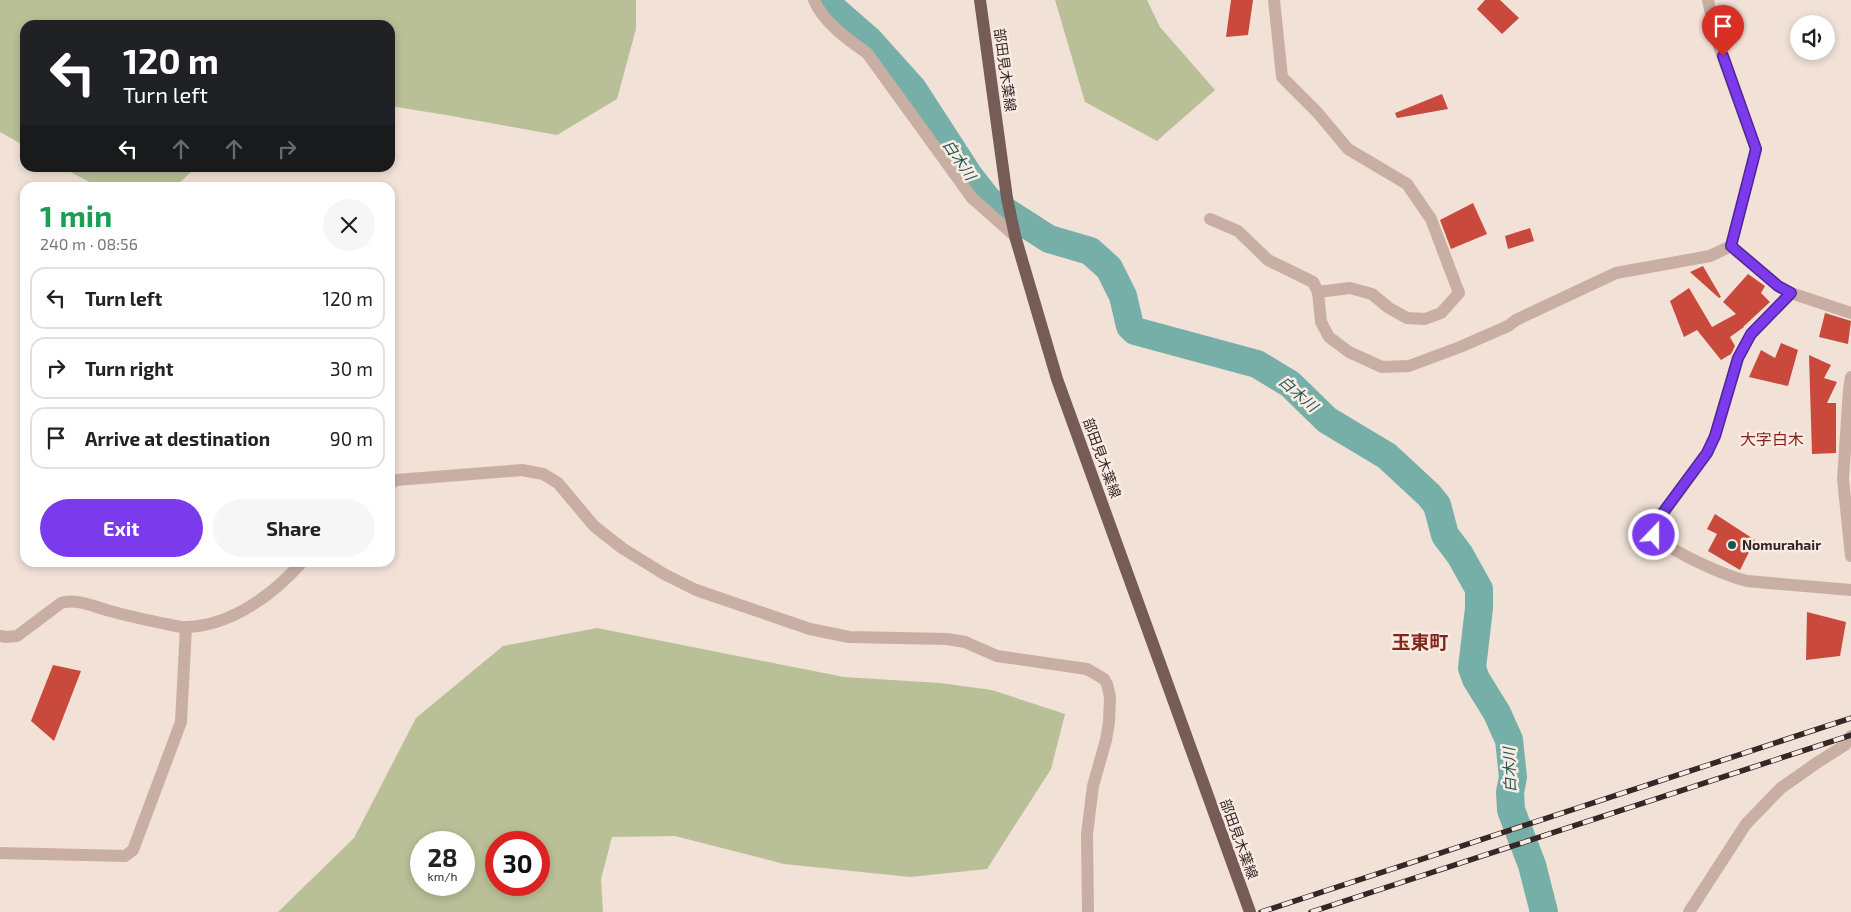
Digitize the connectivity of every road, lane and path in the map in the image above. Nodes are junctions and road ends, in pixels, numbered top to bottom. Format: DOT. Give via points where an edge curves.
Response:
graph roads {
  1 [pos="814,0"];
  2 [pos="980,0"];
  3 [pos="1274,0"];
  4 [pos="1708,0"];
  5 [pos="1210,218"];
  6 [pos="1014,230"];
  7 [pos="1731,246"];
  8 [pos="1318,292"];
  9 [pos="1791,293"];
  10 [pos="1851,312"];
  11 [pos="1851,377"];
  12 [pos="395,481"];
  13 [pos="1851,556"];
  14 [pos="298,567"];
  15 [pos="1851,590"];
  16 [pos="186,627"];
  17 [pos="0,636"];
  18 [pos="1851,736"];
  19 [pos="0,853"];
  20 [pos="1088,912"];
  21 [pos="1250,912"];
  22 [pos="1689,912"];
  1 -- 6 [label="street" via="819,11 845,37 867,53 972,198"];
  2 -- 6 [label="main road, 部田見木葉線"];
  3 -- 8 [label="street" via="1282,77 1348,149 1407,184 1432,219 1459,293 1441,313 1425,320 1407,318 1372,294 1350,288"];
  4 -- 7 [label="street" via="1716,38 1756,149"];
  5 -- 8 [label="street" via="1238,231 1268,260 1312,282"];
  6 -- 21 [label="main road, 部田見木葉線" via="1057,380"];
  7 -- 8 [label="street" via="1710,256 1616,273 1508,326 1408,366 1382,367 1349,352 1329,337 1321,322"];
  7 -- 9 [label="street" via="1778,286"];
  9 -- 10 [label="street"];
  9 -- 15 [label="street" via="1751,334 1738,358 1707,453 1656,522 1654,535 1664,545 1732,577"];
  11 -- 13 [label="street" via="1843,479"];
  12 -- 20 [label="street" via="522,470 543,474 558,483 594,526 622,548 696,590 810,630 849,636 947,639 965,642 997,656 1087,668 1100,675 1107,684 1110,704 1087,834"];
  14 -- 16 [label="street" via="260,601 211,624"];
  16 -- 17 [label="street" via="67,601 17,636"];
  16 -- 19 [label="street" via="180,722 133,850 125,856"];
  18 -- 22 [label="street" via="1845,745 1781,788 1746,824"];
}
